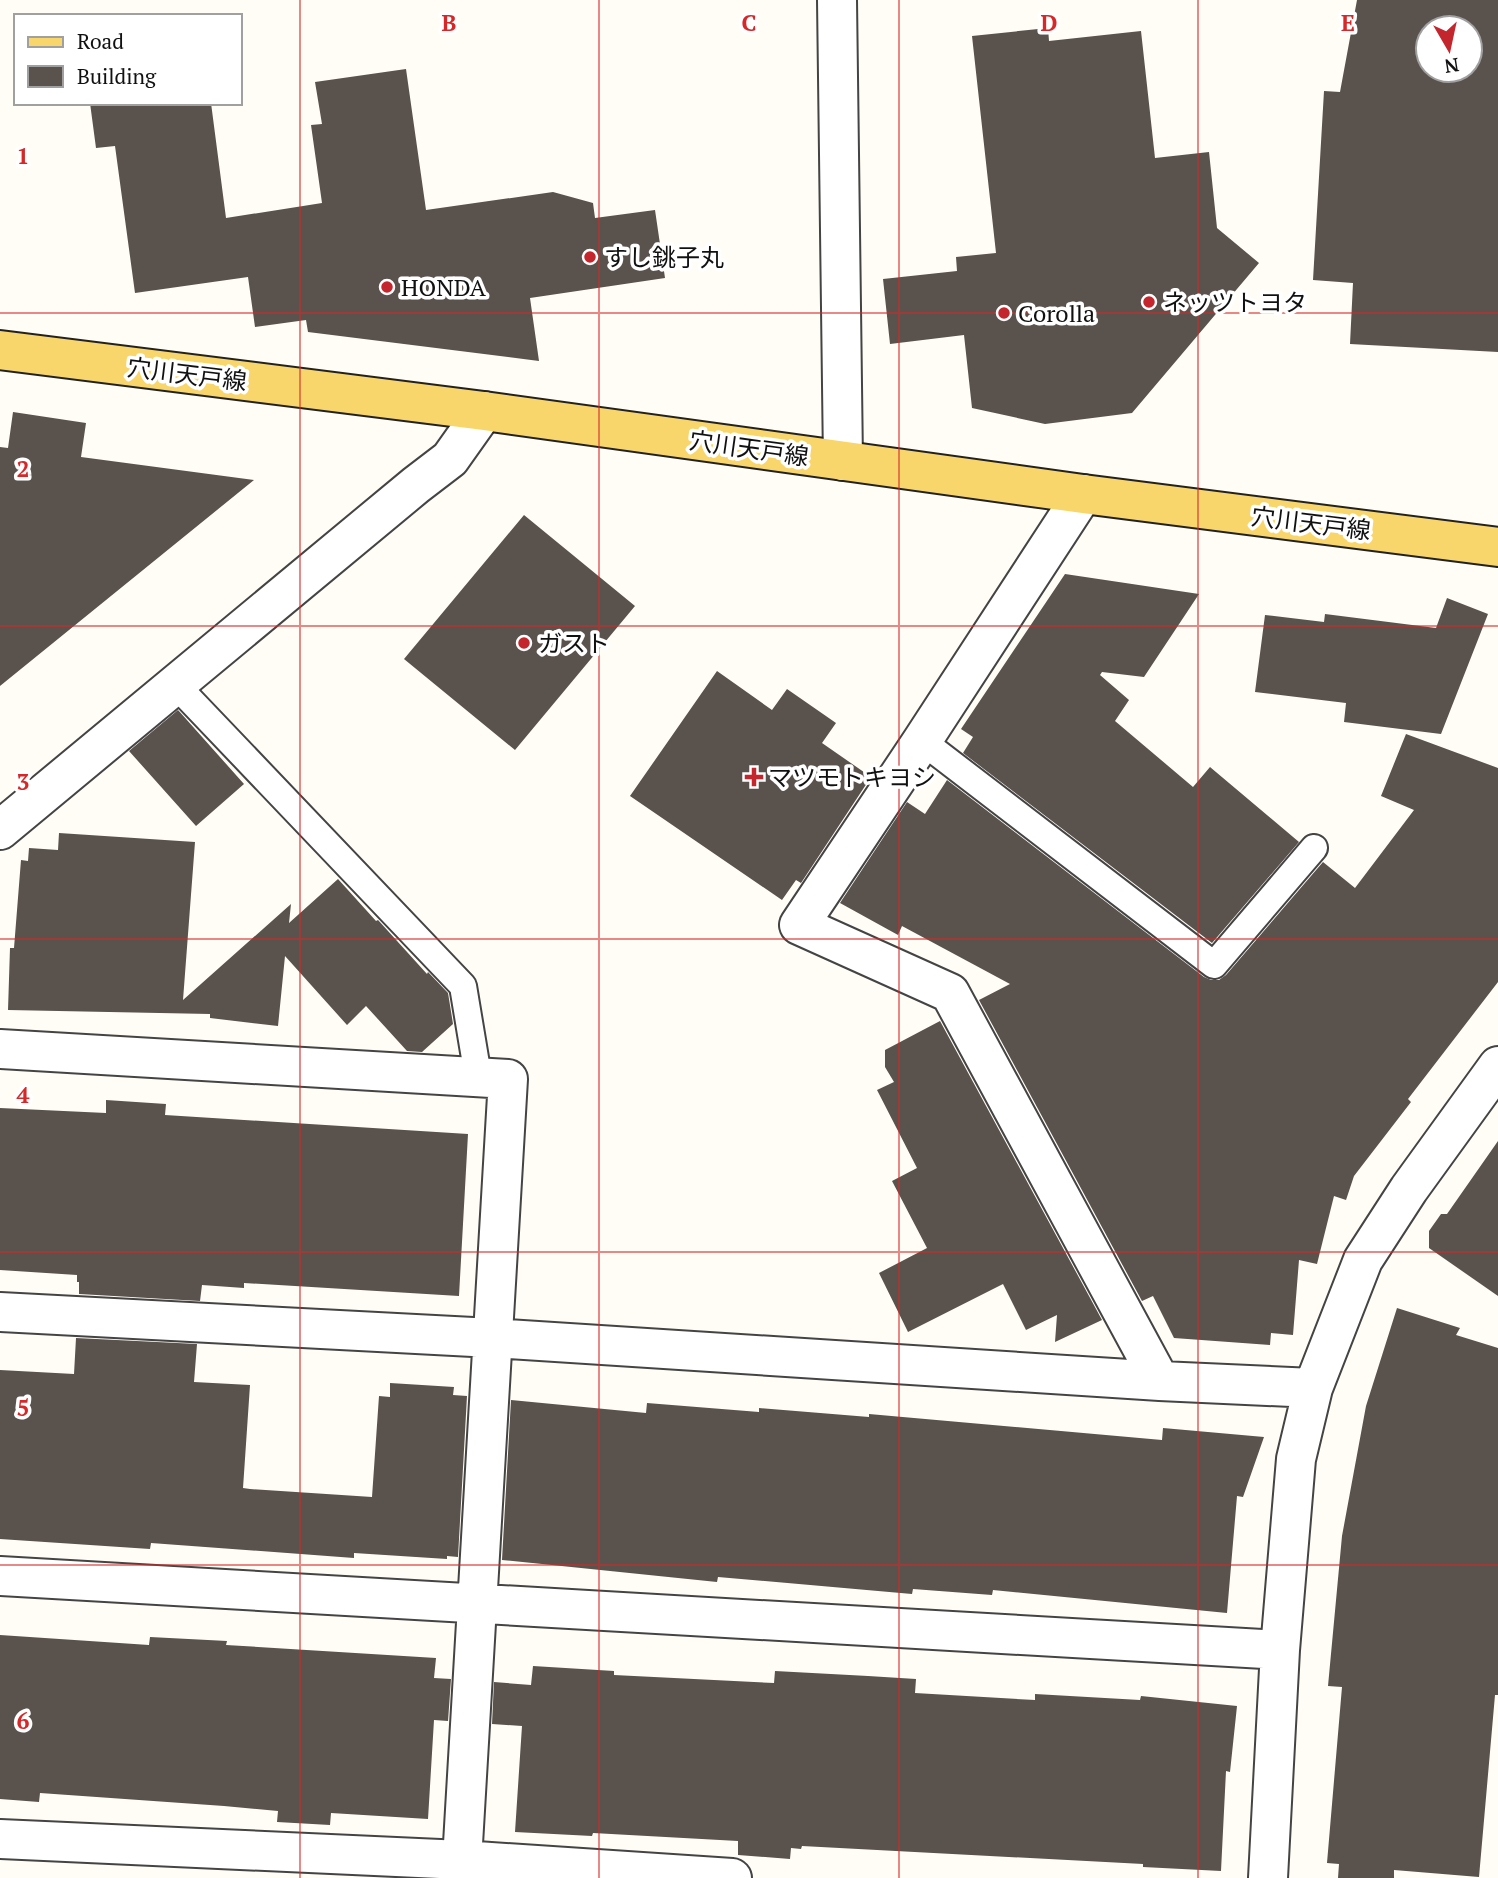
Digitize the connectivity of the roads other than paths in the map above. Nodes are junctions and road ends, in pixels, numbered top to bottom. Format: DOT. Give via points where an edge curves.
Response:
graph roads {
  1 [pos="837,0"];
  2 [pos="0,350"];
  3 [pos="484,411"];
  4 [pos="843,461"];
  5 [pos="1083,494"];
  6 [pos="1498,547"];
  7 [pos="175,684"];
  8 [pos="922,741"];
  9 [pos="0,830"];
  10 [pos="1314,848"];
  11 [pos="0,1049"];
  12 [pos="1498,1066"];
  13 [pos="478,1076"];
  14 [pos="0,1312"];
  15 [pos="492,1338"];
  16 [pos="1160,1381"];
  17 [pos="1313,1388"];
  18 [pos="0,1576"];
  19 [pos="477,1604"];
  20 [pos="1280,1650"];
  21 [pos="0,1839"];
  22 [pos="461,1869"];
  23 [pos="732,1878"];
  24 [pos="1268,1878"];
  1 -- 4 [label="street"];
  2 -- 3 [label="main road, 穴川天戸線"];
  3 -- 4 [label="main road, 穴川天戸線"];
  3 -- 7 [label="street" via="450,459"];
  4 -- 5 [label="main road, 穴川天戸線"];
  5 -- 6 [label="main road, 穴川天戸線"];
  5 -- 8 [label="street"];
  7 -- 9 [label="street"];
  7 -- 13 [label="lane" via="463,986"];
  8 -- 10 [label="lane" via="1214,965"];
  8 -- 16 [label="street" via="799,925 950,993"];
  11 -- 13 [label="street"];
  12 -- 17 [label="street" via="1363,1260"];
  13 -- 15 [label="street" via="508,1079"];
  14 -- 15 [label="street"];
  15 -- 16 [label="street"];
  15 -- 19 [label="street"];
  16 -- 17 [label="street"];
  17 -- 20 [label="street" via="1296,1459"];
  18 -- 19 [label="street"];
  19 -- 20 [label="street"];
  19 -- 22 [label="street"];
  20 -- 24 [label="street"];
  21 -- 22 [label="street"];
  22 -- 23 [label="street"];
}
